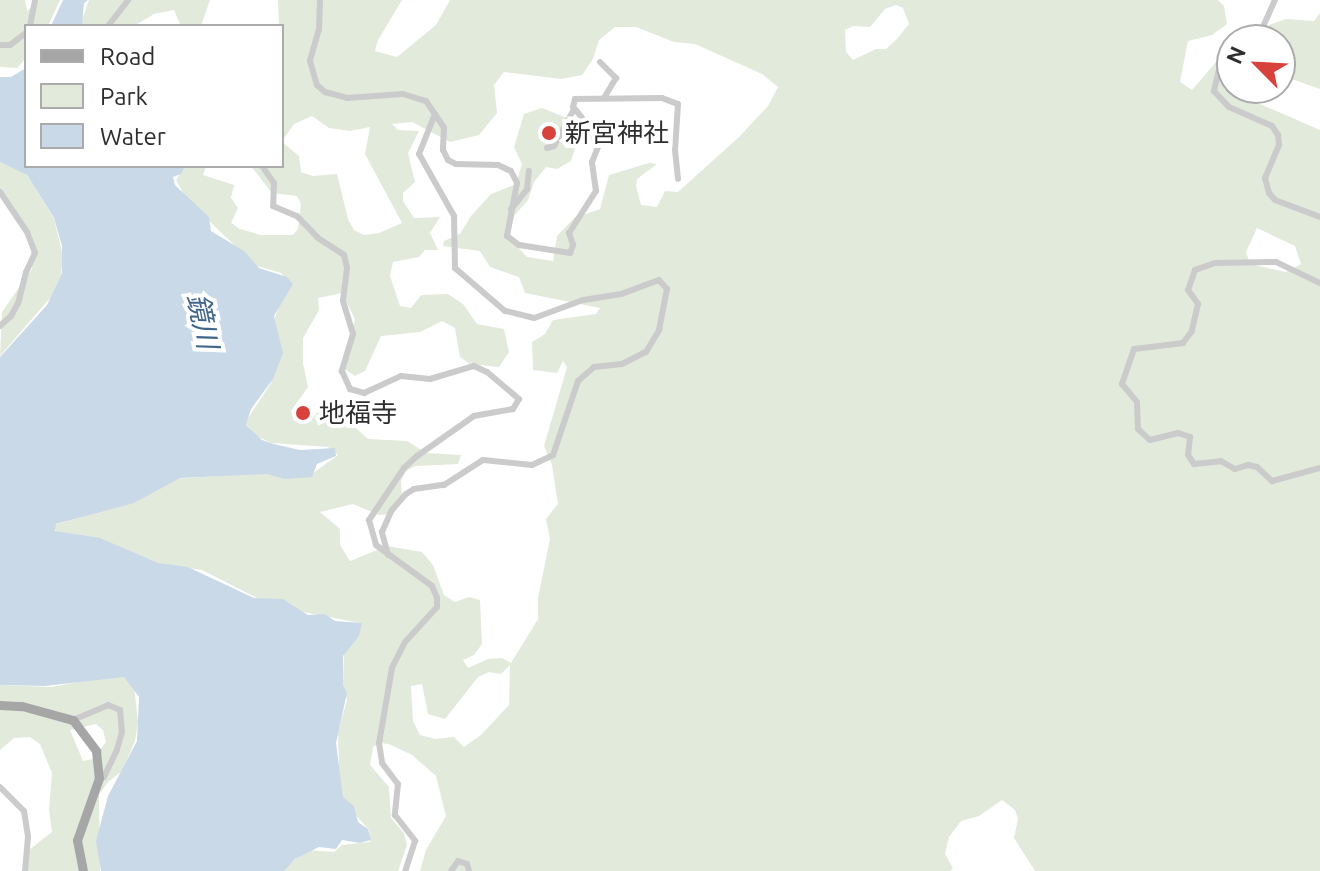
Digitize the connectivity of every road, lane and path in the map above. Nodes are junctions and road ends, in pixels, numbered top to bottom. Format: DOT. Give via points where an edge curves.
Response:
graph roads {
  1 [pos="35,0"];
  2 [pos="128,0"];
  3 [pos="320,0"];
  4 [pos="1275,0"];
  5 [pos="30,24"];
  6 [pos="110,24"];
  7 [pos="1264,24"];
  8 [pos="24,34"];
  9 [pos="0,45"];
  10 [pos="600,62"];
  11 [pos="604,98"];
  12 [pos="1226,104"];
  13 [pos="574,109"];
  14 [pos="435,114"];
  15 [pos="547,148"];
  16 [pos="263,168"];
  17 [pos="529,171"];
  18 [pos="678,179"];
  19 [pos="0,192"];
  20 [pos="511,209"];
  21 [pos="1320,217"];
  22 [pos="1320,283"];
  23 [pos="0,326"];
  24 [pos="1320,468"];
  25 [pos="388,555"];
  26 [pos="0,705"];
  27 [pos="73,720"];
  28 [pos="99,778"];
  29 [pos="0,787"];
  30 [pos="25,871"];
  31 [pos="83,871"];
  32 [pos="405,871"];
  33 [pos="451,871"];
  34 [pos="469,871"];
  1 -- 5 [label="street"];
  2 -- 6 [label="street"];
  3 -- 14 [label="street" via="310,61 317,85 347,98 413,96 426,101"];
  4 -- 7 [label="street"];
  8 -- 9 [label="street" via="10,45"];
  10 -- 11 [label="street" via="616,78"];
  11 -- 13 [label="street" via="575,99"];
  11 -- 18 [label="street" via="662,98 678,104"];
  12 -- 21 [label="street" via="1264,121 1278,135 1265,178 1269,193"];
  13 -- 15 [label="street" via="554,146"];
  13 -- 20 [label="street" via="598,147 592,162 596,191 569,233 571,252 511,240"];
  14 -- 20 [label="street" via="444,128 448,160 511,171 517,183"];
  14 -- 25 [label="street" via="419,154 454,216 455,268 505,311 534,318 659,280 667,289 659,330 646,352 622,364 594,367 578,381 553,455 532,465 483,460 444,485 414,489 392,510 382,532"];
  16 -- 25 [label="street" via="274,183 273,206 297,216 344,255 343,301 353,334 342,371 350,389 364,393 401,376 430,379 474,366 519,399 513,409 474,416 458,425 404,468 369,520 376,545"];
  17 -- 20 [label="street" via="527,189"];
  19 -- 23 [label="street" via="35,253 18,303"];
  22 -- 24 [label="street" via="1276,262 1215,263 1195,270 1188,290 1198,304 1192,331 1183,343 1134,349 1122,384 1137,402 1138,429 1150,440 1178,433 1190,437 1188,455 1194,464 1221,461 1235,469 1248,465 1272,481"];
  25 -- 32 [label="street" via="432,586 437,598 437,607 404,643 392,668 379,743 382,763 398,784 395,815 415,841"];
  26 -- 27 [label="main road"];
  27 -- 28 [label="main road" via="96,751"];
  27 -- 28 [label="street" via="108,705 120,710 119,741"];
  28 -- 31 [label="main road" via="77,840"];
  29 -- 30 [label="street" via="24,811"];
  33 -- 34 [label="street" via="458,861"];
}
